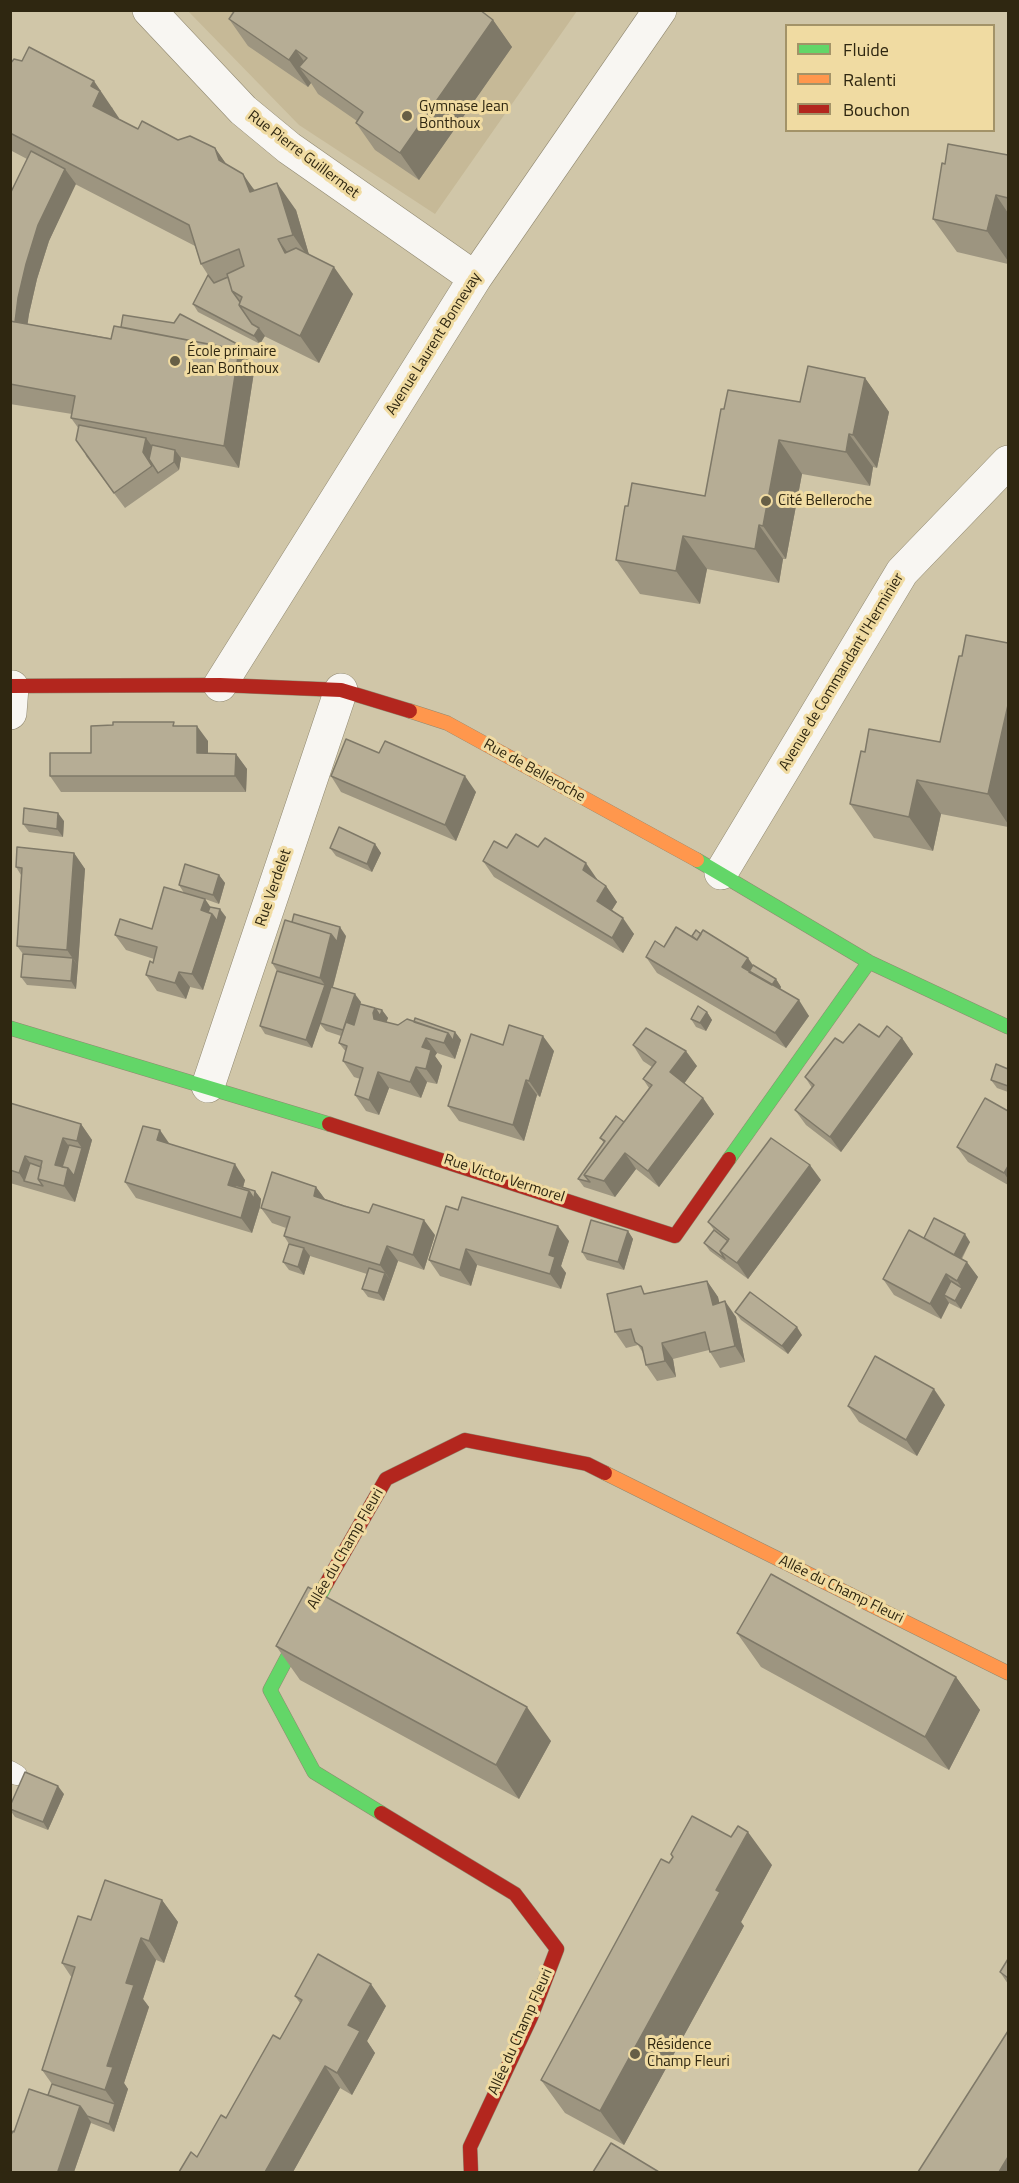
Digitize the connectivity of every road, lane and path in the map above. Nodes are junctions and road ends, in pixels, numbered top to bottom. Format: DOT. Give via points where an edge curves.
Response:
graph roads {
  1 [pos="149,10"];
  2 [pos="660,10"];
  3 [pos="475,278"];
  4 [pos="1008,462"];
  5 [pos="220,685"];
  6 [pos="341,690"];
  7 [pos="11,695"];
  8 [pos="721,873"];
  9 [pos="869,962"];
  10 [pos="1008,1027"];
  11 [pos="10,1028"];
  12 [pos="208,1086"];
  13 [pos="1008,1673"];
  14 [pos="471,2172"];
  1 -- 3 [label="street, Rue Pierre Guillermet" via="243,110 289,148"];
  2 -- 3 [label="street, Avenue Laurent Bonnevay"];
  3 -- 5 [label="street, Avenue Laurent Bonnevay"];
  4 -- 8 [label="street, Avenue de Commandant l'Herminier" via="902,572"];
  5 -- 6 [label="street, Rue de Belleroche"];
  5 -- 7 [label="street, Rue de Belleroche"];
  6 -- 8 [label="street, Rue de Belleroche" via="447,723"];
  6 -- 12 [label="street, Rue Verdelet"];
  8 -- 9 [label="street, Rue de Belleroche"];
  9 -- 10 [label="street, Rue de Belleroche"];
  9 -- 12 [label="street, Rue Victor Vermorel" via="675,1236"];
  11 -- 12 [label="street, Rue Victor Vermorel"];
  13 -- 14 [label="street, Allée du Champ Fleuri" via="587,1464 465,1440 386,1479 270,1690 314,1772 515,1894 557,1949 531,2017 470,2147"];
}
